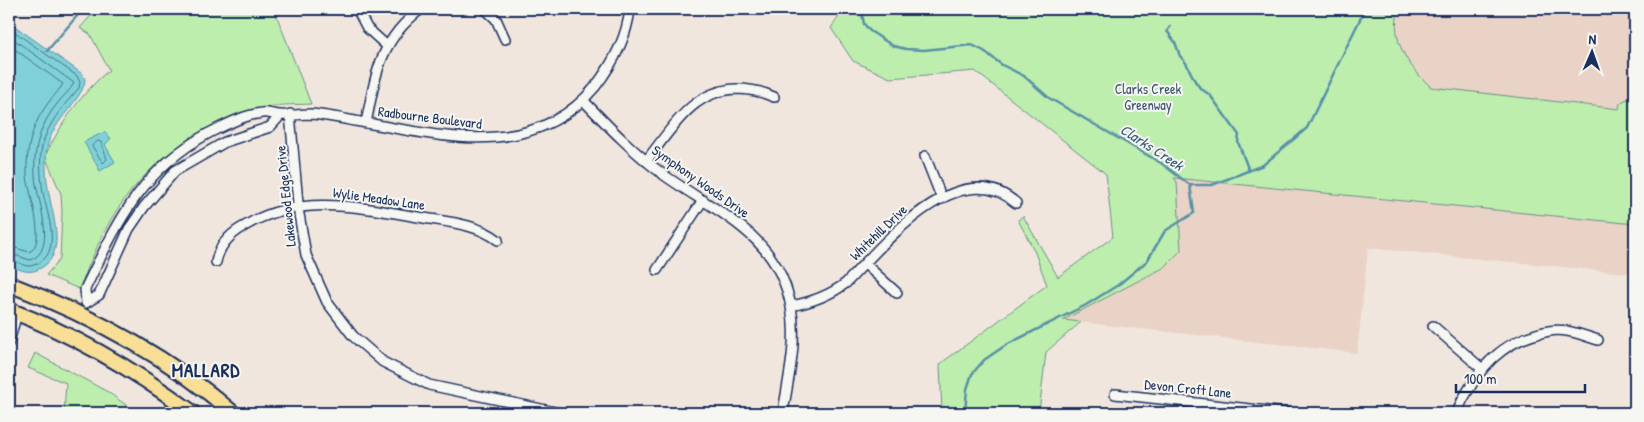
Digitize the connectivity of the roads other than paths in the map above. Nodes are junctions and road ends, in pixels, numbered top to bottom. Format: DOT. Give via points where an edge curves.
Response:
graph roads {
  1 [pos="357,9"];
  2 [pos="421,9"];
  3 [pos="485,9"];
  4 [pos="630,9"];
  5 [pos="504,39"];
  6 [pos="386,46"];
  7 [pos="774,97"];
  8 [pos="583,100"];
  9 [pos="290,114"];
  10 [pos="280,116"];
  11 [pos="366,123"];
  12 [pos="924,156"];
  13 [pos="646,161"];
  14 [pos="942,199"];
  15 [pos="703,200"];
  16 [pos="1016,203"];
  17 [pos="300,206"];
  18 [pos="498,240"];
  19 [pos="216,262"];
  20 [pos="865,264"];
  21 [pos="657,270"];
  22 [pos="9,284"];
  23 [pos="896,293"];
  24 [pos="791,306"];
  25 [pos="83,309"];
  26 [pos="13,312"];
  27 [pos="1432,326"];
  28 [pos="1598,340"];
  29 [pos="9,342"];
  30 [pos="1481,368"];
  31 [pos="1115,394"];
  32 [pos="193,413"];
  33 [pos="233,413"];
  34 [pos="560,413"];
  35 [pos="783,413"];
  36 [pos="1287,413"];
  37 [pos="1458,413"];
  1 -- 6 [label="street" via="367,28"];
  2 -- 6 [label="street"];
  3 -- 5 [label="street" via="496,19"];
  4 -- 8 [label="street, Radbourne Boulevard" via="616,54"];
  6 -- 11 [label="street"];
  7 -- 13 [label="street" via="747,89 729,89 706,95 688,109"];
  8 -- 11 [label="street, Radbourne Boulevard" via="546,125 500,137 472,138"];
  8 -- 13 [label="street, Symphony Woods Drive"];
  9 -- 10 [label="street, Radbourne Boulevard"];
  9 -- 11 [label="street, Radbourne Boulevard"];
  9 -- 17 [label="street, Lakewood Edge Drive"];
  10 -- 25 [label="street, Radbourne Boulevard" via="270,127 225,142 175,171 129,229 99,295"];
  10 -- 25 [label="street, Radbourne Boulevard" via="263,112 221,127 183,149 152,174 118,222 85,289"];
  12 -- 14 [label="street"];
  13 -- 15 [label="street, Symphony Woods Drive"];
  14 -- 16 [label="street, Whitehill Drive" via="984,189 1000,192"];
  14 -- 20 [label="street, Whitehill Drive" via="903,224"];
  15 -- 21 [label="street"];
  15 -- 24 [label="street, Symphony Woods Drive" via="738,222 766,249 783,281"];
  17 -- 18 [label="street, Wylie Meadow Lane" via="330,204 410,216 468,226"];
  17 -- 19 [label="street, Wylie Meadow Lane" via="274,212 238,229 223,244"];
  17 -- 34 [label="street, Lakewood Edge Drive" via="301,235 318,284 339,320 366,348 399,372 429,385"];
  20 -- 23 [label="street"];
  20 -- 24 [label="street, Whitehill Drive" via="836,291 823,298"];
  22 -- 25 [label="main road"];
  24 -- 35 [label="street, Symphony Woods Drive" via="794,337"];
  25 -- 33 [label="main road" via="171,366"];
  26 -- 29 [label="street"];
  26 -- 32 [label="main road" via="103,354"];
  27 -- 30 [label="street"];
  28 -- 30 [label="street" via="1568,331 1549,331 1506,346"];
  30 -- 37 [label="street"];
  31 -- 36 [label="street, Devon Croft Lane"];
}
